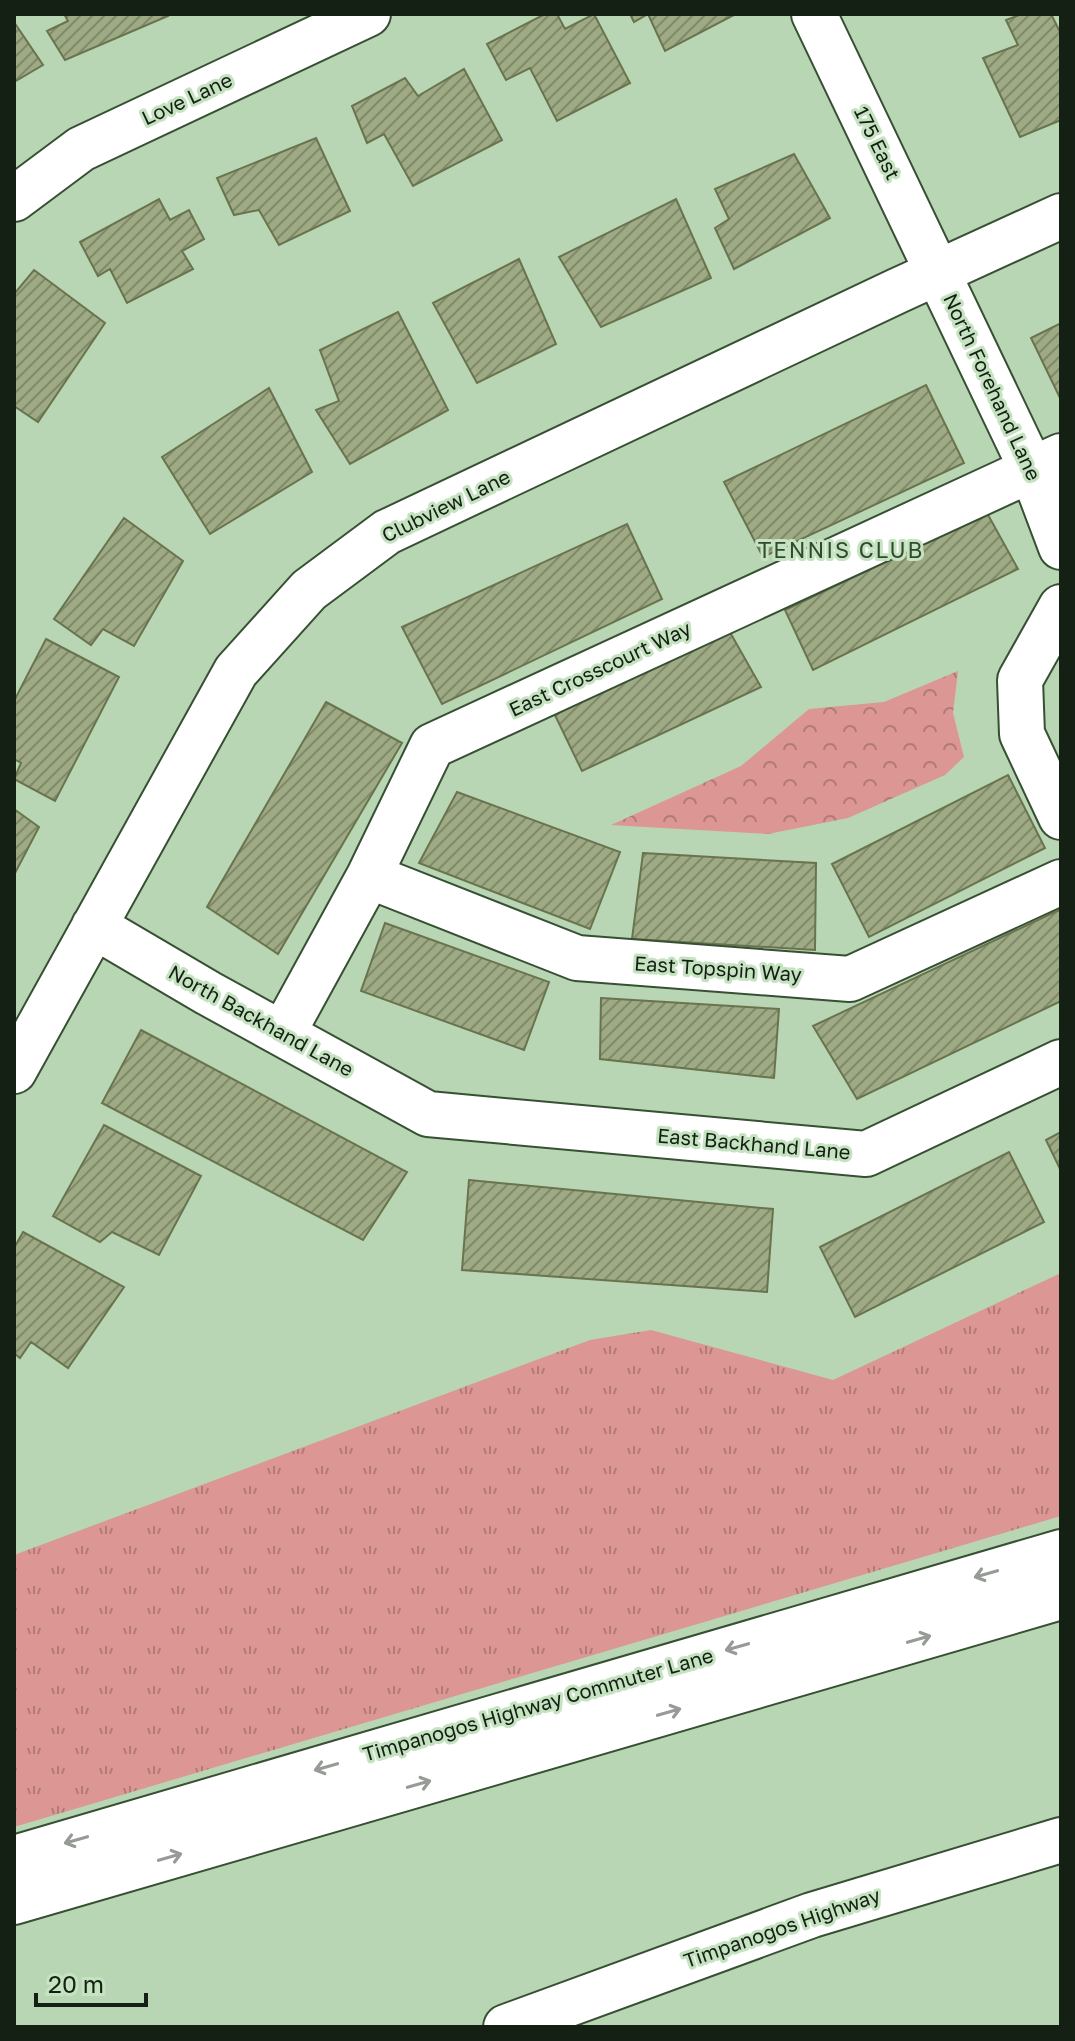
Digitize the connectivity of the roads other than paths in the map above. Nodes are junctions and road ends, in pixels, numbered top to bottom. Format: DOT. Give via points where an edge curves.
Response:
graph roads {
  1 [pos="368,14"];
  2 [pos="814,14"];
  3 [pos="14,199"];
  4 [pos="1061,216"];
  5 [pos="939,272"];
  6 [pos="1046,463"];
  7 [pos="1061,547"];
  8 [pos="1061,607"];
  9 [pos="1061,817"];
  10 [pos="369,876"];
  11 [pos="1061,882"];
  12 [pos="94,926"];
  13 [pos="283,1033"];
  14 [pos="1061,1062"];
  15 [pos="14,1071"];
  16 [pos="428,1114"];
  17 [pos="1061,1552"];
  18 [pos="1061,1597"];
  19 [pos="1061,1840"];
  20 [pos="14,1858"];
  21 [pos="14,1902"];
  22 [pos="506,2027"];
  1 -- 3 [label="street, Love Lane" via="81,149"];
  2 -- 5 [label="street, 175 East"];
  4 -- 5 [label="street, Clubview Lane"];
  5 -- 6 [label="street, North Forehand Lane"];
  5 -- 12 [label="street, Clubview Lane" via="387,532 309,590 236,671"];
  6 -- 7 [label="street, North Forehand Lane"];
  6 -- 10 [label="street, East Crosscourt Way" via="432,746"];
  8 -- 9 [label="street" via="1020,680 1022,734"];
  10 -- 11 [label="street, East Topspin Way" via="577,958 850,979"];
  10 -- 13 [label="street, East Crosscourt Way"];
  12 -- 13 [label="street, North Backhand Lane"];
  12 -- 15 [label="street, Clubview Lane"];
  13 -- 16 [label="street, North Backhand Lane"];
  14 -- 16 [label="street, East Backhand Lane" via="866,1154"];
  17 -- 20 [label="street, Timpanogos Highway Commuter Lane, one-way"];
  21 -- 18 [label="street, one-way"];
  19 -- 22 [label="street, Timpanogos Highway" via="812,1915"];
}
